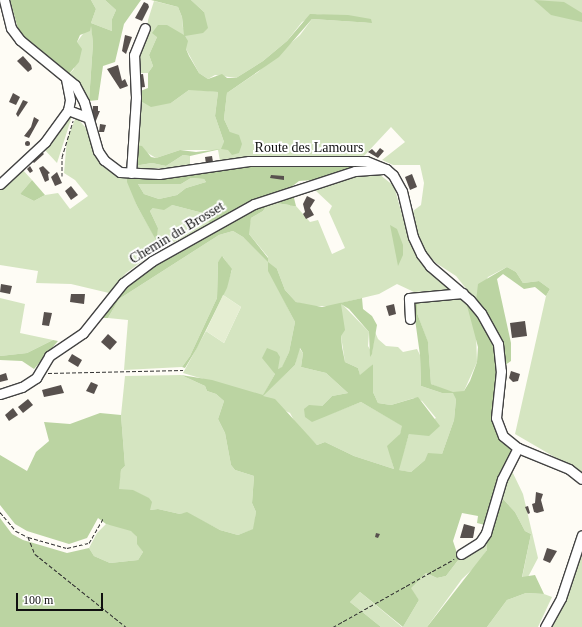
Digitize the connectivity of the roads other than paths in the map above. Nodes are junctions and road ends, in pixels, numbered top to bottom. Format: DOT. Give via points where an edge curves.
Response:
graph roads {
  1 [pos="4,0"];
  2 [pos="145,28"];
  3 [pos="66,79"];
  4 [pos="72,111"];
  5 [pos="86,117"];
  6 [pos="386,169"];
  7 [pos="131,173"];
  8 [pos="0,184"];
  9 [pos="463,293"];
  10 [pos="410,319"];
  11 [pos="0,394"];
  12 [pos="518,448"];
  13 [pos="582,479"];
  14 [pos="582,535"];
  15 [pos="461,554"];
  16 [pos="545,627"];
  1 -- 3 [label="street, Route des Lamours" via="11,28 20,40"];
  2 -- 7 [label="street" via="134,55 136,97"];
  3 -- 4 [label="street"];
  3 -- 5 [label="street, Route des Lamours" via="80,93"];
  4 -- 5 [label="street"];
  4 -- 8 [label="street" via="45,142"];
  5 -- 7 [label="street, Route des Lamours" via="104,160 120,172"];
  6 -- 7 [label="street, Route des Lamours" via="366,161 249,161 159,174"];
  6 -- 9 [label="street, Route des Lamours" via="393,175 402,191 413,237 421,254 430,266"];
  6 -- 11 [label="street, Chemin du Brosset" via="355,171 254,204 152,261 123,283 83,333 49,356 38,374 22,387"];
  9 -- 10 [label="street" via="408,298"];
  9 -- 12 [label="street, Route des Lamours" via="481,313 498,344 501,371 496,418 503,436"];
  12 -- 13 [label="street, Route des Lamours" via="569,469"];
  12 -- 15 [label="street" via="502,479 486,533 480,542"];
  14 -- 16 [label="street" via="560,598"];
}
